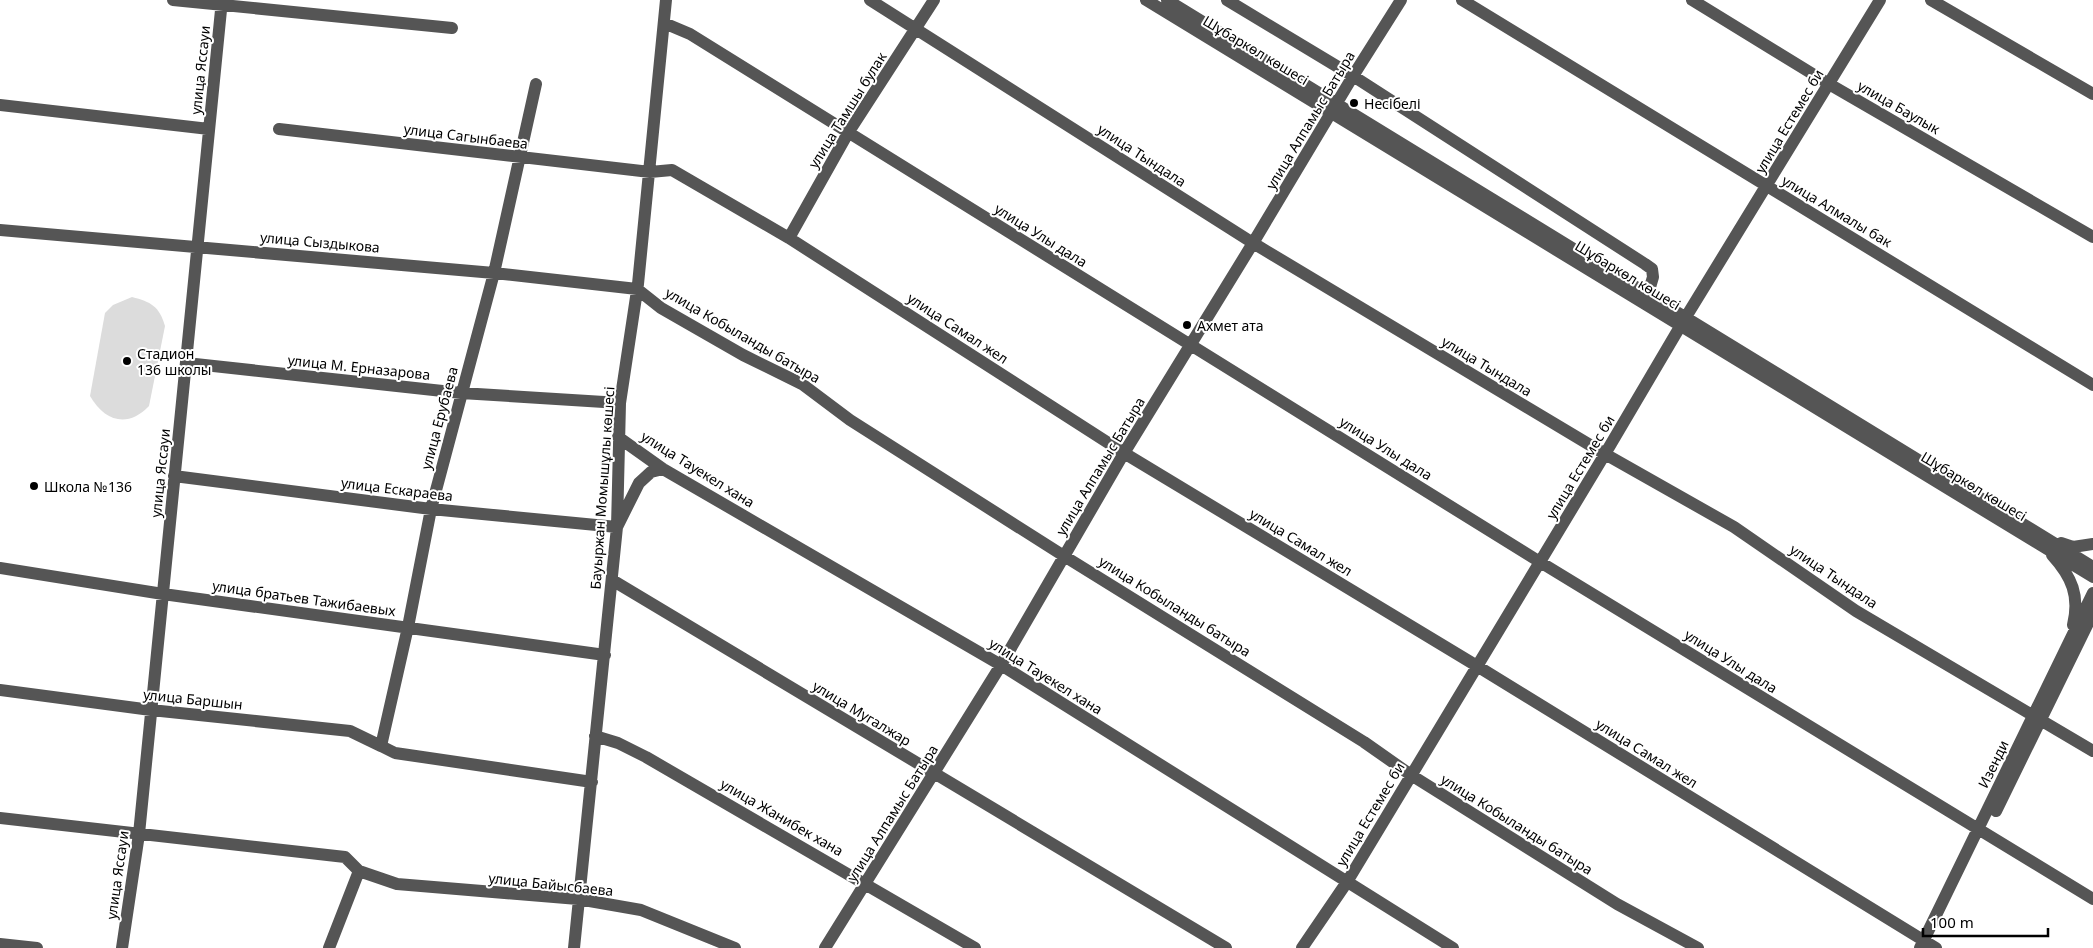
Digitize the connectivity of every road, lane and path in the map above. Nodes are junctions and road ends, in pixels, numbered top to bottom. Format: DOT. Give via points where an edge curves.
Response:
graph roads {
  1 [pos="173,0"];
  2 [pos="666,0"];
  3 [pos="870,0"];
  4 [pos="934,0"];
  5 [pos="1146,0"];
  6 [pos="1167,0"];
  7 [pos="1226,0"];
  8 [pos="1401,0"];
  9 [pos="1462,0"];
  10 [pos="1692,0"];
  11 [pos="1880,0"];
  12 [pos="1931,0"];
  13 [pos="222,3"];
  14 [pos="664,22"];
  15 [pos="452,28"];
  16 [pos="917,28"];
  17 [pos="1353,76"];
  18 [pos="536,84"];
  19 [pos="1829,84"];
  20 [pos="2093,94"];
  21 [pos="0,105"];
  22 [pos="1333,108"];
  23 [pos="209,129"];
  24 [pos="279,129"];
  25 [pos="848,133"];
  26 [pos="519,157"];
  27 [pos="650,172"];
  28 [pos="1767,186"];
  29 [pos="0,230"];
  30 [pos="2093,237"];
  31 [pos="789,238"];
  32 [pos="1253,243"];
  33 [pos="197,246"];
  34 [pos="494,273"];
  35 [pos="638,289"];
  36 [pos="1648,294"];
  37 [pos="1683,321"];
  38 [pos="1191,346"];
  39 [pos="186,363"];
  40 [pos="2093,385"];
  41 [pos="461,393"];
  42 [pos="620,403"];
  43 [pos="618,436"];
  44 [pos="1124,453"];
  45 [pos="1605,454"];
  46 [pos="663,469"];
  47 [pos="174,476"];
  48 [pos="431,509"];
  49 [pos="617,527"];
  50 [pos="2047,543"];
  51 [pos="2093,544"];
  52 [pos="1064,556"];
  53 [pos="1540,562"];
  54 [pos="2093,567"];
  55 [pos="0,568"];
  56 [pos="2093,577"];
  57 [pos="612,580"];
  58 [pos="2093,593"];
  59 [pos="163,594"];
  60 [pos="2093,613"];
  61 [pos="2093,624"];
  62 [pos="408,627"];
  63 [pos="2073,644"];
  64 [pos="605,655"];
  65 [pos="1001,665"];
  66 [pos="1477,666"];
  67 [pos="0,690"];
  68 [pos="151,710"];
  69 [pos="2037,718"];
  70 [pos="595,736"];
  71 [pos="381,746"];
  72 [pos="2093,751"];
  73 [pos="934,774"];
  74 [pos="1411,775"];
  75 [pos="592,782"];
  76 [pos="0,818"];
  77 [pos="1981,832"];
  78 [pos="138,834"];
  79 [pos="359,871"];
  80 [pos="1347,882"];
  81 [pos="865,883"];
  82 [pos="2093,899"];
  83 [pos="578,900"];
  84 [pos="0,944"];
  85 [pos="1928,946"];
  86 [pos="37,948"];
  87 [pos="122,948"];
  88 [pos="329,948"];
  89 [pos="574,948"];
  90 [pos="735,948"];
  91 [pos="825,948"];
  92 [pos="975,948"];
  93 [pos="1226,948"];
  94 [pos="1302,948"];
  95 [pos="1454,948"];
  96 [pos="1698,948"];
  1 -- 13 [label="street"];
  2 -- 14 [label="street, Бауыржан Момышұлы көшесі"];
  3 -- 16 [label="street, улица Тындала"];
  4 -- 16 [label="street, улица Тамшы булак"];
  5 -- 22 [label="street, Шұбаркөл көшесі"];
  6 -- 22 [label="street, Шұбаркөл көшесі"];
  7 -- 17 [label="street, Шұбаркөл көшесі"];
  8 -- 17 [label="street, улица Алпамыс Батыра"];
  9 -- 28 [label="street, улица Алмалы бак"];
  10 -- 19 [label="street, улица Баулык"];
  11 -- 19 [label="street, улица Естемес би"];
  12 -- 20 [label="street"];
  13 -- 15 [label="street"];
  13 -- 23 [label="street, улица Яссауи"];
  14 -- 25 [label="street, улица Улы дала" via="690,34"];
  14 -- 27 [label="street, Бауыржан Момышұлы көшесі"];
  16 -- 25 [label="street, улица Тамшы булак"];
  16 -- 32 [label="street, улица Тындала"];
  17 -- 22 [label="street, улица Алпамыс Батыра"];
  17 -- 36 [label="street, Шұбаркөл көшесі" via="1652,269"];
  18 -- 26 [label="street, улица Ерубаева"];
  19 -- 28 [label="street, улица Естемес би"];
  19 -- 30 [label="street, улица Баулык"];
  21 -- 23 [label="street"];
  22 -- 32 [label="street, улица Алпамыс Батыра"];
  22 -- 36 [label="street, Шұбаркөл көшесі"];
  22 -- 37 [label="street, Шұбаркөл көшесі"];
  23 -- 33 [label="street, улица Яссауи"];
  24 -- 26 [label="street, улица Сагынбаева"];
  25 -- 31 [label="street, улица Тамшы булак"];
  25 -- 38 [label="street, улица Улы дала"];
  26 -- 27 [label="street, улица Сагынбаева"];
  26 -- 34 [label="street, улица Ерубаева"];
  27 -- 31 [label="street, улица Самал жел" via="672,170"];
  27 -- 35 [label="street, Бауыржан Момышұлы көшесі"];
  28 -- 37 [label="street, улица Естемес би"];
  28 -- 40 [label="street, улица Алмалы бак"];
  29 -- 33 [label="street, улица Сыздыкова"];
  31 -- 44 [label="street, улица Самал жел"];
  32 -- 38 [label="street, улица Алпамыс Батыра"];
  32 -- 45 [label="street, улица Тындала"];
  33 -- 34 [label="street, улица Сыздыкова"];
  33 -- 39 [label="street, улица Яссауи"];
  34 -- 35 [label="street, улица Сыздыкова"];
  34 -- 41 [label="street, улица Ерубаева"];
  35 -- 42 [label="street, Бауыржан Момышұлы көшесі"];
  35 -- 52 [label="street, улица Кобыланды батыра" via="661,308 802,384 850,420"];
  36 -- 37 [label="street, Шұбаркөл көшесі"];
  37 -- 45 [label="street, улица Естемес би"];
  37 -- 50 [label="street, Шұбаркөл көшесі"];
  38 -- 44 [label="street, улица Алпамыс Батыра"];
  38 -- 53 [label="street, улица Улы дала"];
  39 -- 41 [label="street, улица М. Ерназарова"];
  39 -- 47 [label="street, улица Яссауи"];
  41 -- 42 [label="street, улица М. Ерназарова"];
  41 -- 48 [label="street, улица Ерубаева"];
  42 -- 43 [label="street, Бауыржан Момышұлы көшесі"];
  43 -- 46 [label="street, улица Тауекел хана"];
  43 -- 49 [label="street, Бауыржан Момышұлы көшесі"];
  44 -- 52 [label="street, улица Алпамыс Батыра"];
  44 -- 66 [label="street, улица Самал жел"];
  45 -- 53 [label="street, улица Естемес би"];
  45 -- 69 [label="street, улица Тындала" via="1734,527 1856,610"];
  46 -- 49 [label="street" via="651,472 639,483"];
  46 -- 65 [label="street, улица Тауекел хана"];
  47 -- 48 [label="street, улица Ескараева"];
  47 -- 59 [label="street, улица Яссауи"];
  48 -- 49 [label="street, улица Ескараева"];
  48 -- 62 [label="street, улица Ерубаева"];
  49 -- 57 [label="street, Бауыржан Момышұлы көшесі"];
  50 -- 51 [label="street" via="2073,547"];
  50 -- 54 [label="street, Шұбаркөл көшесі"];
  50 -- 56 [label="street, Шұбаркөл көшесі"];
  50 -- 63 [label="street" via="2073,585 2076,602"];
  52 -- 65 [label="street, улица Алпамыс Батыра"];
  52 -- 74 [label="street, улица Кобыланды батыра" via="1364,742"];
  53 -- 66 [label="street, улица Естемес би"];
  53 -- 77 [label="street, улица Улы дала"];
  55 -- 59 [label="street, улица братьев Тажибаевых"];
  57 -- 64 [label="street, Бауыржан Момышұлы көшесі"];
  57 -- 73 [label="street, улица Мугалжар"];
  58 -- 63 [label="street, Изенди"];
  59 -- 62 [label="street, улица братьев Тажибаевых"];
  59 -- 68 [label="street, улица Яссауи"];
  60 -- 63 [label="street, Изенди"];
  61 -- 63 [label="street"];
  62 -- 64 [label="street, улица братьев Тажибаевых"];
  62 -- 71 [label="street, улица Ерубаева"];
  63 -- 69 [label="street, Изенди"];
  64 -- 70 [label="street, Бауыржан Момышұлы көшесі"];
  65 -- 73 [label="street, улица Алпамыс Батыра"];
  65 -- 80 [label="street, улица Тауекел хана"];
  66 -- 74 [label="street, улица Естемес би"];
  66 -- 85 [label="street, улица Самал жел"];
  67 -- 68 [label="street, улица Баршын"];
  68 -- 71 [label="street, улица Баршын" via="350,731"];
  68 -- 78 [label="street, улица Яссауи"];
  69 -- 72 [label="street, улица Тындала"];
  69 -- 77 [label="street, Изенди"];
  70 -- 75 [label="street, Бауыржан Момышұлы көшесі"];
  70 -- 81 [label="street, улица Жанибек хана" via="646,757"];
  71 -- 75 [label="street" via="395,753"];
  73 -- 81 [label="street, улица Алпамыс Батыра"];
  73 -- 93 [label="street, улица Мугалжар"];
  74 -- 80 [label="street, улица Естемес би"];
  74 -- 96 [label="street, улица Кобыланды батыра" via="1617,904"];
  75 -- 83 [label="street, Бауыржан Момышұлы көшесі"];
  76 -- 78 [label="street"];
  77 -- 82 [label="street, улица Улы дала"];
  77 -- 85 [label="street, Изенди"];
  78 -- 79 [label="street" via="345,857"];
  78 -- 87 [label="street, улица Яссауи"];
  79 -- 83 [label="street, улица Байысбаева" via="397,884"];
  79 -- 88 [label="street"];
  80 -- 94 [label="street, улица Естемес би"];
  80 -- 95 [label="street, улица Тауекел хана"];
  81 -- 91 [label="street, улица Алпамыс Батыра"];
  81 -- 92 [label="street, улица Жанибек хана"];
  83 -- 89 [label="street, Бауыржан Момышұлы көшесі"];
  83 -- 90 [label="street, улица Байысбаева" via="641,910"];
  84 -- 86 [label="street"];
}
